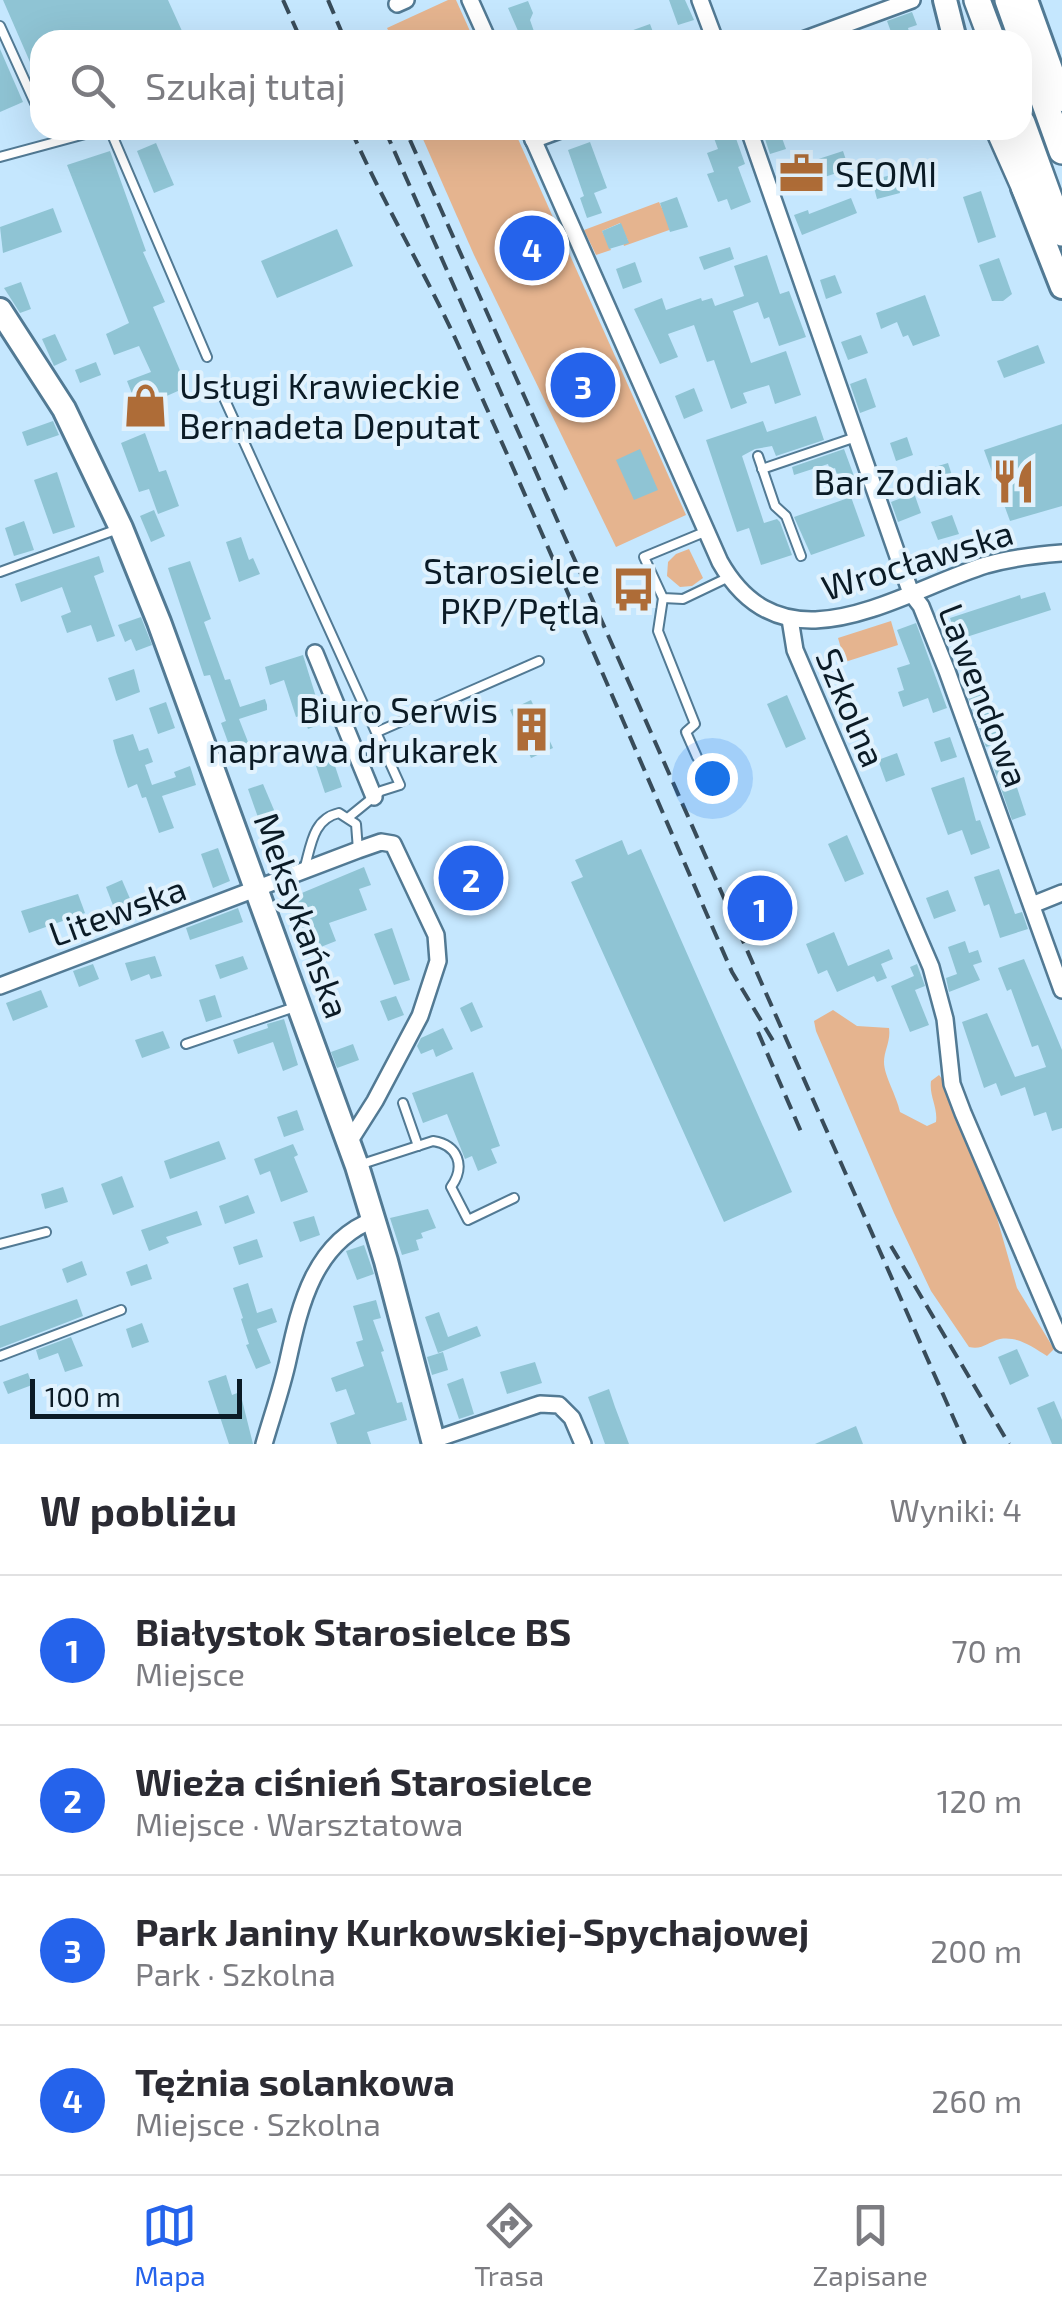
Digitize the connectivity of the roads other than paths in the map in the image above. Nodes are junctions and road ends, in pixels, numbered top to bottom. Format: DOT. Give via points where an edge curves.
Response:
graph roads {
  1 [pos="470,0"];
  2 [pos="700,0"];
  3 [pos="912,0"];
  4 [pos="945,0"];
  5 [pos="966,0"];
  6 [pos="977,0"];
  7 [pos="1008,0"];
  8 [pos="1026,0"];
  9 [pos="865,8"];
  10 [pos="0,26"];
  11 [pos="484,30"];
  12 [pos="711,30"];
  13 [pos="822,30"];
  14 [pos="952,30"];
  15 [pos="970,30"];
  16 [pos="988,30"];
  17 [pos="1019,30"];
  18 [pos="1032,67"];
  19 [pos="30,91"];
  20 [pos="1062,100"];
  21 [pos="63,140"];
  22 [pos="114,140"];
  23 [pos="533,140"];
  24 [pos="752,140"];
  25 [pos="991,140"];
  26 [pos="1003,140"];
  27 [pos="1028,140"];
  28 [pos="1062,151"];
  29 [pos="0,157"];
  30 [pos="1031,202"];
  31 [pos="1062,233"];
  32 [pos="1062,287"];
  33 [pos="2,318"];
  34 [pos="207,357"];
  35 [pos="224,398"];
  36 [pos="856,436"];
  37 [pos="758,456"];
  38 [pos="762,470"];
  39 [pos="121,528"];
  40 [pos="707,531"];
  41 [pos="1062,553"];
  42 [pos="800,556"];
  43 [pos="0,572"];
  44 [pos="729,578"];
  45 [pos="911,593"];
  46 [pos="663,598"];
  47 [pos="790,618"];
  48 [pos="315,653"];
  49 [pos="539,661"];
  50 [pos="377,732"];
  51 [pos="697,757"];
  52 [pos="374,797"];
  53 [pos="348,817"];
  54 [pos="358,850"];
  55 [pos="304,870"];
  56 [pos="255,890"];
  57 [pos="1062,894"];
  58 [pos="1032,905"];
  59 [pos="0,986"];
  60 [pos="1062,990"];
  61 [pos="298,1006"];
  62 [pos="186,1044"];
  63 [pos="403,1103"];
  64 [pos="349,1142"];
  65 [pos="418,1146"];
  66 [pos="357,1166"];
  67 [pos="514,1198"];
  68 [pos="374,1219"];
  69 [pos="46,1232"];
  70 [pos="0,1244"];
  71 [pos="121,1310"];
  72 [pos="1062,1344"];
  73 [pos="0,1356"];
  74 [pos="433,1442"];
  75 [pos="264,1444"];
  76 [pos="583,1444"];
  1 -- 11 [label="street"];
  2 -- 12 [label="street"];
  3 -- 9 [label="street"];
  4 -- 14 [label="street"];
  5 -- 15 [label="main road"];
  6 -- 16 [label="main road"];
  7 -- 17 [label="main road"];
  8 -- 20 [label="street"];
  9 -- 13 [label="street"];
  10 -- 19 [label="lane"];
  18 -- 28 [label="main road"];
  21 -- 29 [label="lane"];
  22 -- 34 [label="lane"];
  23 -- 40 [label="street, Szkolna"];
  24 -- 36 [label="street, Lawendowa"];
  25 -- 30 [label="street"];
  26 -- 30 [label="main road"];
  27 -- 31 [label="main road"];
  30 -- 32 [label="street"];
  33 -- 39 [label="street, Meksykańska" via="64,409"];
  35 -- 50 [label="lane"];
  36 -- 38 [label="lane"];
  36 -- 45 [label="street, Lawendowa"];
  37 -- 38 [label="lane"];
  38 -- 42 [label="lane"];
  39 -- 43 [label="lane"];
  39 -- 56 [label="street, Meksykańska"];
  40 -- 44 [label="street, Szkolna"];
  40 -- 46 [label="lane" via="644,558"];
  41 -- 45 [label="street, Wrocławska" via="1006,560"];
  44 -- 46 [label="lane" via="682,600"];
  44 -- 47 [label="street, Szkolna" via="766,610"];
  45 -- 47 [label="street, Wrocławska" via="829,621"];
  45 -- 58 [label="street, Lawendowa" via="947,671"];
  46 -- 51 [label="lane" via="658,631 695,724 686,732"];
  47 -- 72 [label="street, Szkolna" via="794,650 931,967 952,1084"];
  48 -- 52 [label="street"];
  49 -- 50 [label="lane"];
  50 -- 52 [label="lane" via="400,785"];
  52 -- 53 [label="lane"];
  53 -- 54 [label="lane" via="356,824"];
  53 -- 55 [label="lane" via="326,816"];
  54 -- 55 [label="street, Litewska"];
  54 -- 64 [label="street" via="387,842 398,850 436,935 438,962 420,1016"];
  55 -- 56 [label="street, Litewska"];
  56 -- 59 [label="street, Litewska"];
  56 -- 61 [label="street, Meksykańska"];
  57 -- 58 [label="street"];
  58 -- 60 [label="street, Lawendowa"];
  61 -- 62 [label="lane"];
  61 -- 64 [label="street, Meksykańska"];
  63 -- 65 [label="lane"];
  64 -- 66 [label="street, Meksykańska"];
  65 -- 66 [label="lane"];
  65 -- 67 [label="lane" via="442,1142 456,1154 459,1171 451,1186 468,1220"];
  66 -- 68 [label="street, Meksykańska"];
  68 -- 74 [label="street, Meksykańska"];
  68 -- 75 [label="street" via="326,1255 309,1284"];
  69 -- 70 [label="lane"];
  71 -- 73 [label="lane"];
  74 -- 76 [label="street" via="540,1404 559,1405"];
}
